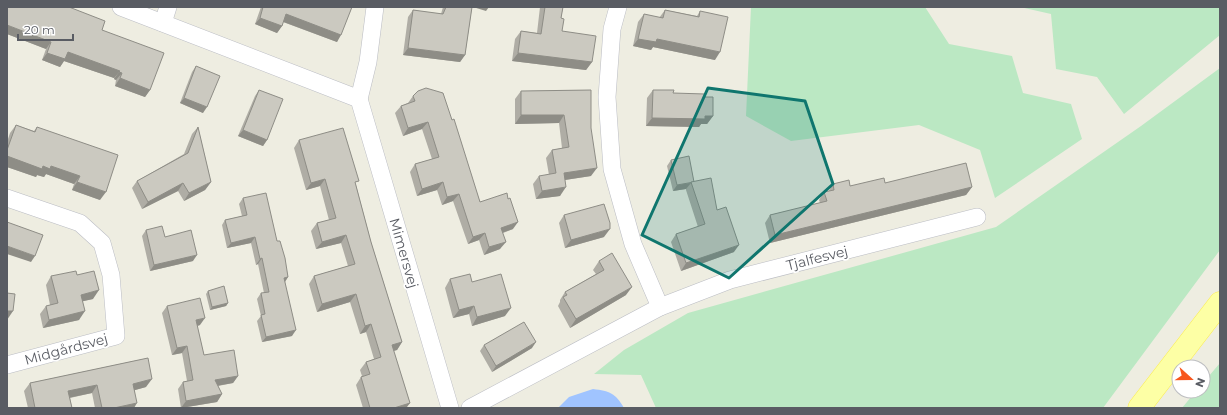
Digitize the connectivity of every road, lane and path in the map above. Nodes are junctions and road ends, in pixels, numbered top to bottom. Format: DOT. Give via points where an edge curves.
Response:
graph roads {
  1 [pos="121,7"];
  2 [pos="168,7"];
  3 [pos="375,7"];
  4 [pos="618,7"];
  5 [pos="162,23"];
  6 [pos="359,99"];
  7 [pos="7,198"];
  8 [pos="977,217"];
  9 [pos="1220,303"];
  10 [pos="660,307"];
  11 [pos="7,365"];
  12 [pos="450,408"];
  13 [pos="470,408"];
  14 [pos="1139,408"];
  1 -- 5 [label="street"];
  2 -- 5 [label="street"];
  3 -- 6 [label="street" via="368,62"];
  4 -- 10 [label="street" via="612,29 608,97 612,169 633,244"];
  5 -- 6 [label="street"];
  6 -- 12 [label="street, Mimersvej"];
  7 -- 11 [label="street, Midgårdsvej" via="80,223 102,243 112,275 116,336"];
  8 -- 10 [label="street, Tjalfesvej" via="730,280"];
  9 -- 14 [label="main road"];
  10 -- 13 [label="street, Tjalfesvej"];
}
